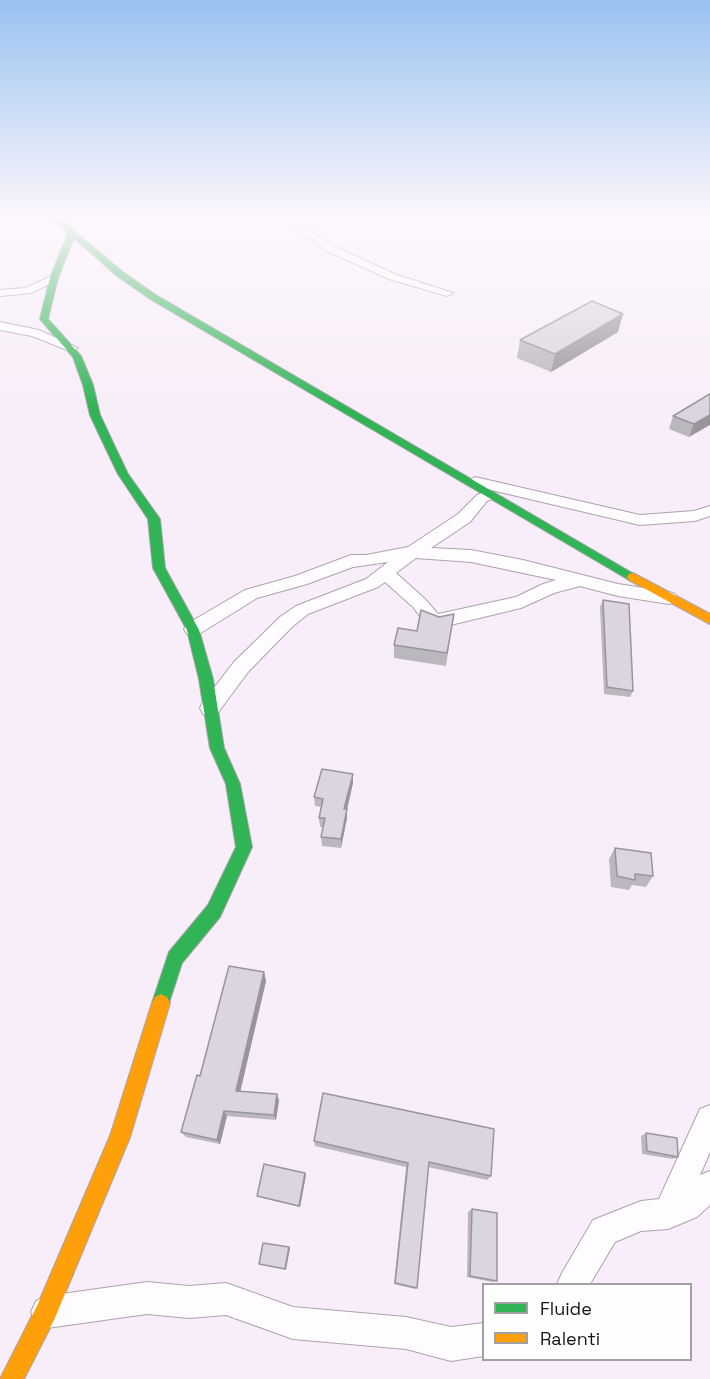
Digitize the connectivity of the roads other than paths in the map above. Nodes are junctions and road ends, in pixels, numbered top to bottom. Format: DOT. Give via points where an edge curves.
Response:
graph roads {
  1 [pos="51,279"];
  2 [pos="54,279"];
  3 [pos="128,279"];
  4 [pos="401,279"];
  5 [pos="447,293"];
  6 [pos="0,294"];
  7 [pos="0,326"];
  8 [pos="72,348"];
  9 [pos="464,480"];
  10 [pos="489,495"];
  11 [pos="710,511"];
  12 [pos="413,552"];
  13 [pos="384,575"];
  14 [pos="577,581"];
  15 [pos="672,599"];
  16 [pos="710,620"];
  17 [pos="193,629"];
  18 [pos="210,708"];
  19 [pos="710,1119"];
  20 [pos="710,1186"];
  21 [pos="668,1214"];
  22 [pos="574,1283"];
  23 [pos="46,1312"];
  24 [pos="482,1339"];
  25 [pos="10,1379"];
  1 -- 6 [label="street" via="27,291"];
  2 -- 8 [label="street" via="44,319"];
  3 -- 9 [label="street"];
  4 -- 5 [label="street"];
  7 -- 8 [label="street" via="35,333"];
  8 -- 17 [label="street" via="88,385 95,415 123,474 154,519 159,568"];
  9 -- 10 [label="street"];
  9 -- 11 [label="street" via="640,520 695,516"];
  10 -- 12 [label="street" via="464,518"];
  10 -- 15 [label="street"];
  12 -- 13 [label="street"];
  12 -- 14 [label="street" via="471,556"];
  12 -- 17 [label="street" via="351,561 251,594"];
  13 -- 14 [label="street" via="438,621 521,602 549,588"];
  13 -- 18 [label="street" via="302,610 286,622 241,667"];
  14 -- 15 [label="street"];
  15 -- 16 [label="street"];
  17 -- 18 [label="street"];
  18 -- 23 [label="street" via="217,748 233,784 244,848 214,911 175,958 120,1137"];
  19 -- 21 [label="street"];
  20 -- 21 [label="street" via="686,1206"];
  21 -- 22 [label="street" via="641,1216 604,1231"];
  23 -- 24 [label="street" via="147,1298 189,1302 226,1299 293,1323 406,1333 451,1344"];
  23 -- 25 [label="street"];
}
